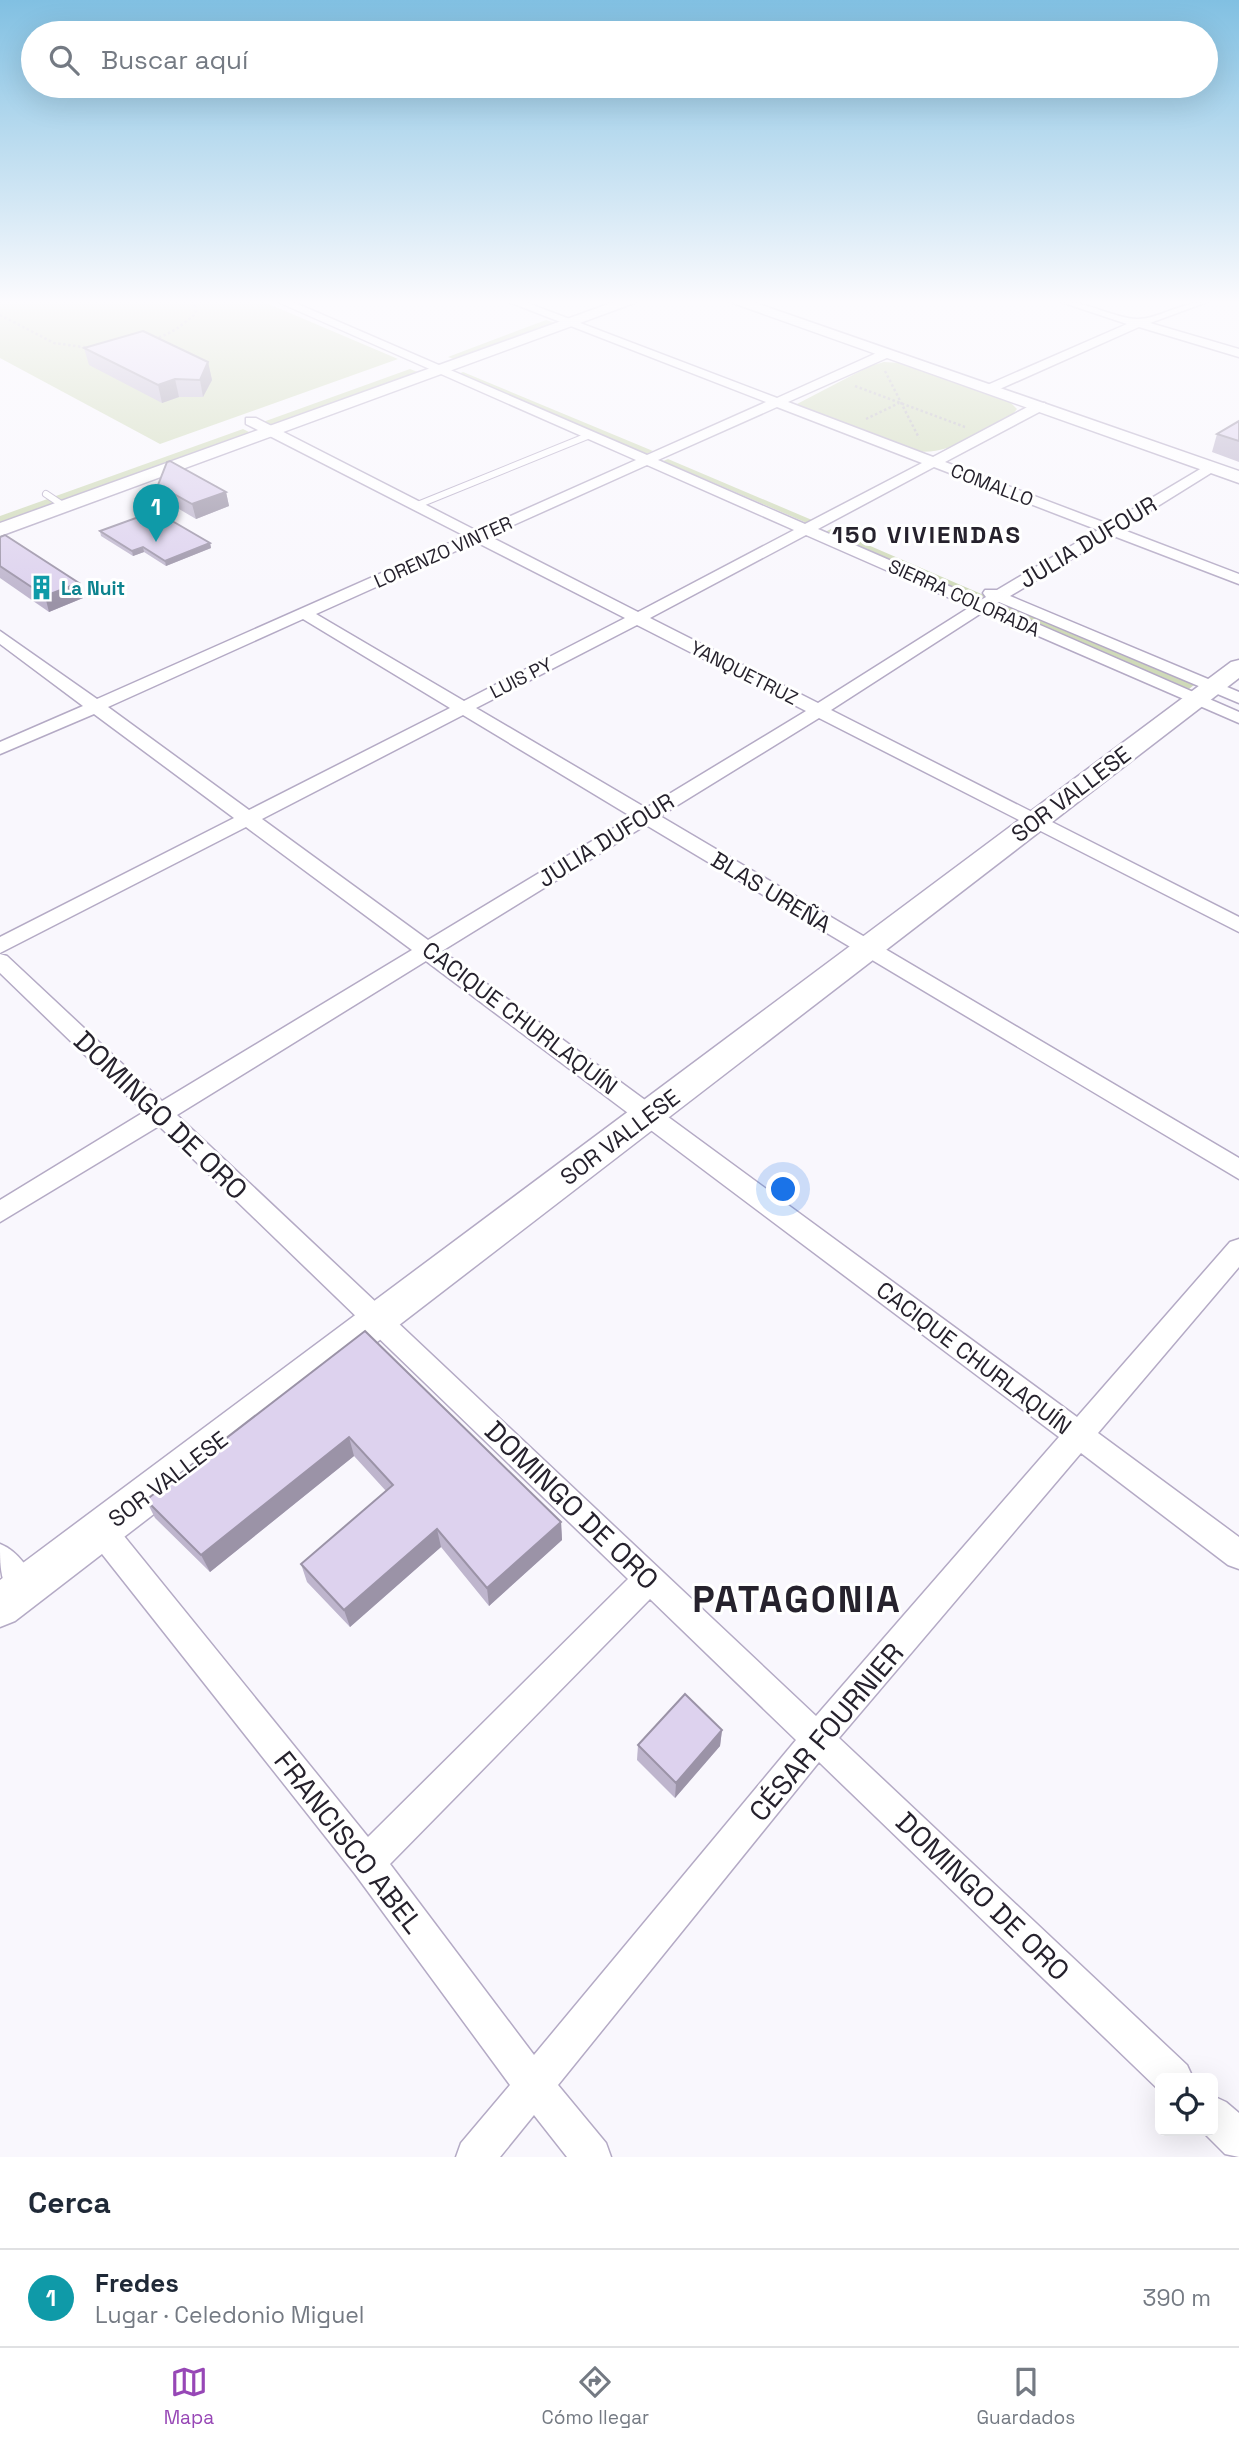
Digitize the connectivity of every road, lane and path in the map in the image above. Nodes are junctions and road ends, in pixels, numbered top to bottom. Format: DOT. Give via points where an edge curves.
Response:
graph roads {
  1 [pos="310,403"];
  2 [pos="338,403"];
  3 [pos="521,403"];
  4 [pos="536,403"];
  5 [pos="774,403"];
  6 [pos="780,403"];
  7 [pos="900,403"];
  8 [pos="1028,403"];
  9 [pos="777,404"];
  10 [pos="1040,407"];
  11 [pos="251,421"];
  12 [pos="844,429"];
  13 [pos="269,430"];
  14 [pos="590,435"];
  15 [pos="985,435"];
  16 [pos="665,454"];
  17 [pos="649,461"];
  18 [pos="933,463"];
  19 [pos="1212,468"];
  20 [pos="1239,477"];
  21 [pos="46,494"];
  22 [pos="23,502"];
  23 [pos="64,506"];
  24 [pos="415,506"];
  25 [pos="822,521"];
  26 [pos="805,529"];
  27 [pos="0,530"];
  28 [pos="1108,530"];
  29 [pos="475,537"];
  30 [pos="1239,579"];
  31 [pos="990,601"];
  32 [pos="304,613"];
  33 [pos="636,619"];
  34 [pos="0,636"];
  35 [pos="1239,667"];
  36 [pos="1204,693"];
  37 [pos="1239,698"];
  38 [pos="99,706"];
  39 [pos="463,708"];
  40 [pos="818,710"];
  41 [pos="1239,718"];
  42 [pos="0,749"];
  43 [pos="645,817"];
  44 [pos="250,818"];
  45 [pos="1036,821"];
  46 [pos="1239,925"];
  47 [pos="0,946"];
  48 [pos="866,949"];
  49 [pos="428,950"];
  50 [pos="0,961"];
  51 [pos="160,1114"];
  52 [pos="650,1115"];
  53 [pos="1239,1170"];
  54 [pos="0,1212"];
  55 [pos="1239,1249"];
  56 [pos="377,1320"];
  57 [pos="1078,1436"];
  58 [pos="101,1530"];
  59 [pos="1239,1555"];
  60 [pos="0,1558"];
  61 [pos="649,1579"];
  62 [pos="12,1597"];
  63 [pos="818,1738"];
  64 [pos="368,1862"];
  65 [pos="1169,2073"];
  66 [pos="535,2087"];
  67 [pos="1218,2120"];
  68 [pos="1239,2140"];
  69 [pos="475,2157"];
  70 [pos="592,2157"];
  1 -- 11 [label="street"];
  2 -- 13 [label="street"];
  3 -- 14 [label="street, SIERRA COLORADA"];
  4 -- 16 [label="street, SIERRA COLORADA"];
  5 -- 9 [label="street, COMALLO"];
  6 -- 9 [label="street, LORENZO VINTER"];
  7 -- 12 [label="path"];
  7 -- 15 [label="path"];
  7 -- 18 [label="path"];
  8 -- 10 [label="street"];
  9 -- 12 [label="street, COMALLO"];
  9 -- 16 [label="street, LORENZO VINTER"];
  10 -- 15 [label="street, LUIS PY"];
  10 -- 19 [label="street"];
  11 -- 13 [label="street, YANQUETRUZ"];
  11 -- 21 [label="street"];
  12 -- 18 [label="street, COMALLO"];
  13 -- 23 [label="street"];
  13 -- 24 [label="street, YANQUETRUZ"];
  14 -- 17 [label="street, SIERRA COLORADA"];
  14 -- 24 [label="lane"];
  15 -- 18 [label="street, LUIS PY"];
  16 -- 17 [label="street, LORENZO VINTER"];
  16 -- 25 [label="street, SIERRA COLORADA"];
  17 -- 26 [label="street, SIERRA COLORADA"];
  17 -- 29 [label="street, LORENZO VINTER"];
  18 -- 25 [label="street, LUIS PY"];
  18 -- 28 [label="street, COMALLO"];
  19 -- 20 [label="street"];
  19 -- 28 [label="street, JULIA DUFOUR"];
  21 -- 22 [label="street"];
  21 -- 23 [label="lane"];
  23 -- 27 [label="street"];
  24 -- 29 [label="street, YANQUETRUZ"];
  25 -- 26 [label="street, LUIS PY"];
  25 -- 31 [label="street, SIERRA COLORADA"];
  26 -- 31 [label="street, SIERRA COLORADA"];
  26 -- 33 [label="street, LUIS PY"];
  28 -- 30 [label="street, COMALLO"];
  28 -- 31 [label="street, JULIA DUFOUR"];
  29 -- 32 [label="street, LORENZO VINTER"];
  29 -- 33 [label="street, YANQUETRUZ"];
  31 -- 36 [label="street, SIERRA COLORADA"];
  31 -- 40 [label="street, JULIA DUFOUR"];
  32 -- 38 [label="street, LORENZO VINTER"];
  32 -- 39 [label="street, BLAS UREÑA"];
  33 -- 39 [label="street, LUIS PY"];
  33 -- 40 [label="street, YANQUETRUZ"];
  34 -- 38 [label="street, CACIQUE CHURLAQUÍN"];
  35 -- 36 [label="street, SOR VALLESE"];
  36 -- 37 [label="street, SIERRA COLORADA"];
  36 -- 41 [label="street, SIERRA COLORADA"];
  36 -- 45 [label="street, SOR VALLESE"];
  38 -- 42 [label="street, LORENZO VINTER"];
  38 -- 44 [label="street, CACIQUE CHURLAQUÍN"];
  39 -- 43 [label="street, BLAS UREÑA"];
  39 -- 44 [label="street, LUIS PY"];
  40 -- 43 [label="street, JULIA DUFOUR"];
  40 -- 45 [label="street, YANQUETRUZ"];
  43 -- 48 [label="street, BLAS UREÑA"];
  43 -- 49 [label="street, JULIA DUFOUR"];
  44 -- 47 [label="street, LUIS PY"];
  44 -- 49 [label="street, CACIQUE CHURLAQUÍN"];
  45 -- 46 [label="street, YANQUETRUZ"];
  45 -- 48 [label="street, SOR VALLESE"];
  48 -- 52 [label="street, SOR VALLESE"];
  48 -- 53 [label="street, BLAS UREÑA"];
  49 -- 51 [label="street, JULIA DUFOUR"];
  49 -- 52 [label="street, CACIQUE CHURLAQUÍN"];
  50 -- 51 [label="street, DOMINGO DE ORO"];
  51 -- 54 [label="street, JULIA DUFOUR"];
  51 -- 56 [label="street, DOMINGO DE ORO"];
  52 -- 56 [label="street, SOR VALLESE"];
  52 -- 57 [label="street, CACIQUE CHURLAQUÍN"];
  55 -- 57 [label="street, CÉSAR FOURNIER"];
  56 -- 58 [label="street, SOR VALLESE"];
  56 -- 61 [label="street, DOMINGO DE ORO"];
  57 -- 59 [label="street, CACIQUE CHURLAQUÍN"];
  57 -- 63 [label="street, CÉSAR FOURNIER"];
  58 -- 62 [label="street, SOR VALLESE"];
  58 -- 64 [label="street, FRANCISCO ABEL"];
  60 -- 62 [label="street"];
  61 -- 63 [label="street, DOMINGO DE ORO"];
  61 -- 64 [label="street"];
  63 -- 65 [label="street, DOMINGO DE ORO"];
  63 -- 66 [label="street, CÉSAR FOURNIER"];
  64 -- 66 [label="street, FRANCISCO ABEL"];
  66 -- 69 [label="street, CÉSAR FOURNIER"];
  66 -- 70 [label="street, FRANCISCO ABEL"];
  67 -- 68 [label="street"];
}
